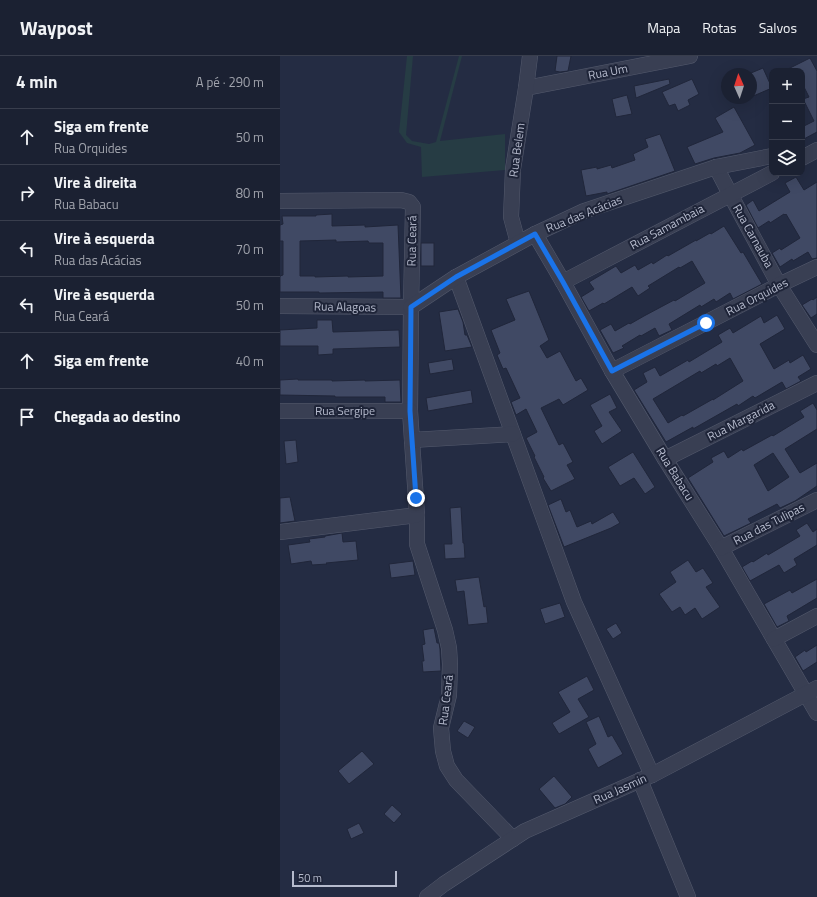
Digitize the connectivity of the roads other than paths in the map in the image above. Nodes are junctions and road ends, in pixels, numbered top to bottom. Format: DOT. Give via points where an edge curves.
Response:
graph roads {
  1 [pos="530,56"];
  2 [pos="690,56"];
  3 [pos="526,88"];
  4 [pos="817,149"];
  5 [pos="805,150"];
  6 [pos="805,156"];
  7 [pos="769,157"];
  8 [pos="716,167"];
  9 [pos="769,174"];
  10 [pos="730,194"];
  11 [pos="280,201"];
  12 [pos="535,234"];
  13 [pos="518,243"];
  14 [pos="817,267"];
  15 [pos="456,277"];
  16 [pos="563,282"];
  17 [pos="779,285"];
  18 [pos="280,306"];
  19 [pos="411,307"];
  20 [pos="817,346"];
  21 [pos="612,371"];
  22 [pos="817,383"];
  23 [pos="280,411"];
  24 [pos="410,411"];
  25 [pos="513,434"];
  26 [pos="412,440"];
  27 [pos="666,459"];
  28 [pos="817,500"];
  29 [pos="417,515"];
  30 [pos="280,532"];
  31 [pos="721,548"];
  32 [pos="817,616"];
  33 [pos="774,639"];
  34 [pos="811,691"];
  35 [pos="817,713"];
  36 [pos="646,778"];
  37 [pos="514,839"];
  38 [pos="427,897"];
  39 [pos="688,897"];
  1 -- 3 [label="street, Rua Belem"];
  2 -- 3 [label="street, Rua Um"];
  3 -- 13 [label="street, Rua Belem" via="513,169 511,217"];
  4 -- 5 [label="street"];
  4 -- 6 [label="street"];
  7 -- 8 [label="street, Rua das Acácias"];
  8 -- 10 [label="street, Rua Carnauba"];
  8 -- 12 [label="street, Rua das Acácias" via="584,211"];
  9 -- 10 [label="street, Rua Samambaia"];
  10 -- 16 [label="street, Rua Samambaia"];
  10 -- 17 [label="street, Rua Carnauba"];
  11 -- 19 [label="street, Rua Ceará" via="409,202 413,207"];
  12 -- 13 [label="street, Rua das Acácias"];
  12 -- 16 [label="street, Rua Babacu"];
  13 -- 15 [label="street, Rua das Acácias"];
  14 -- 17 [label="street, Rua Orquides"];
  15 -- 19 [label="street, Rua das Acácias"];
  15 -- 25 [label="street"];
  16 -- 21 [label="street, Rua Babacu"];
  17 -- 20 [label="street, Rua Carnauba"];
  17 -- 21 [label="street, Rua Orquides"];
  18 -- 19 [label="street, Rua Alagoas"];
  19 -- 24 [label="street, Rua Ceará"];
  21 -- 27 [label="street, Rua Babacu"];
  22 -- 27 [label="street, Rua Margarida"];
  23 -- 24 [label="street, Rua Sergipe"];
  24 -- 26 [label="street, Rua Ceará"];
  25 -- 26 [label="street"];
  25 -- 36 [label="street" via="574,602"];
  26 -- 29 [label="street, Rua Ceará"];
  27 -- 31 [label="street, Rua Babacu"];
  28 -- 31 [label="street, Rua das Tulipas"];
  29 -- 30 [label="street"];
  29 -- 37 [label="street, Rua Ceará" via="417,544 449,648 448,695 441,728 447,766 456,780"];
  31 -- 33 [label="street, Rua Babacu"];
  32 -- 33 [label="street"];
  33 -- 34 [label="street, Rua Babacu"];
  34 -- 35 [label="street, Rua Babacu"];
  34 -- 36 [label="street, Rua Jasmin"];
  36 -- 37 [label="street, Rua Jasmin" via="525,831"];
  36 -- 39 [label="street"];
  37 -- 38 [label="street, Rua Jasmin"];
}
